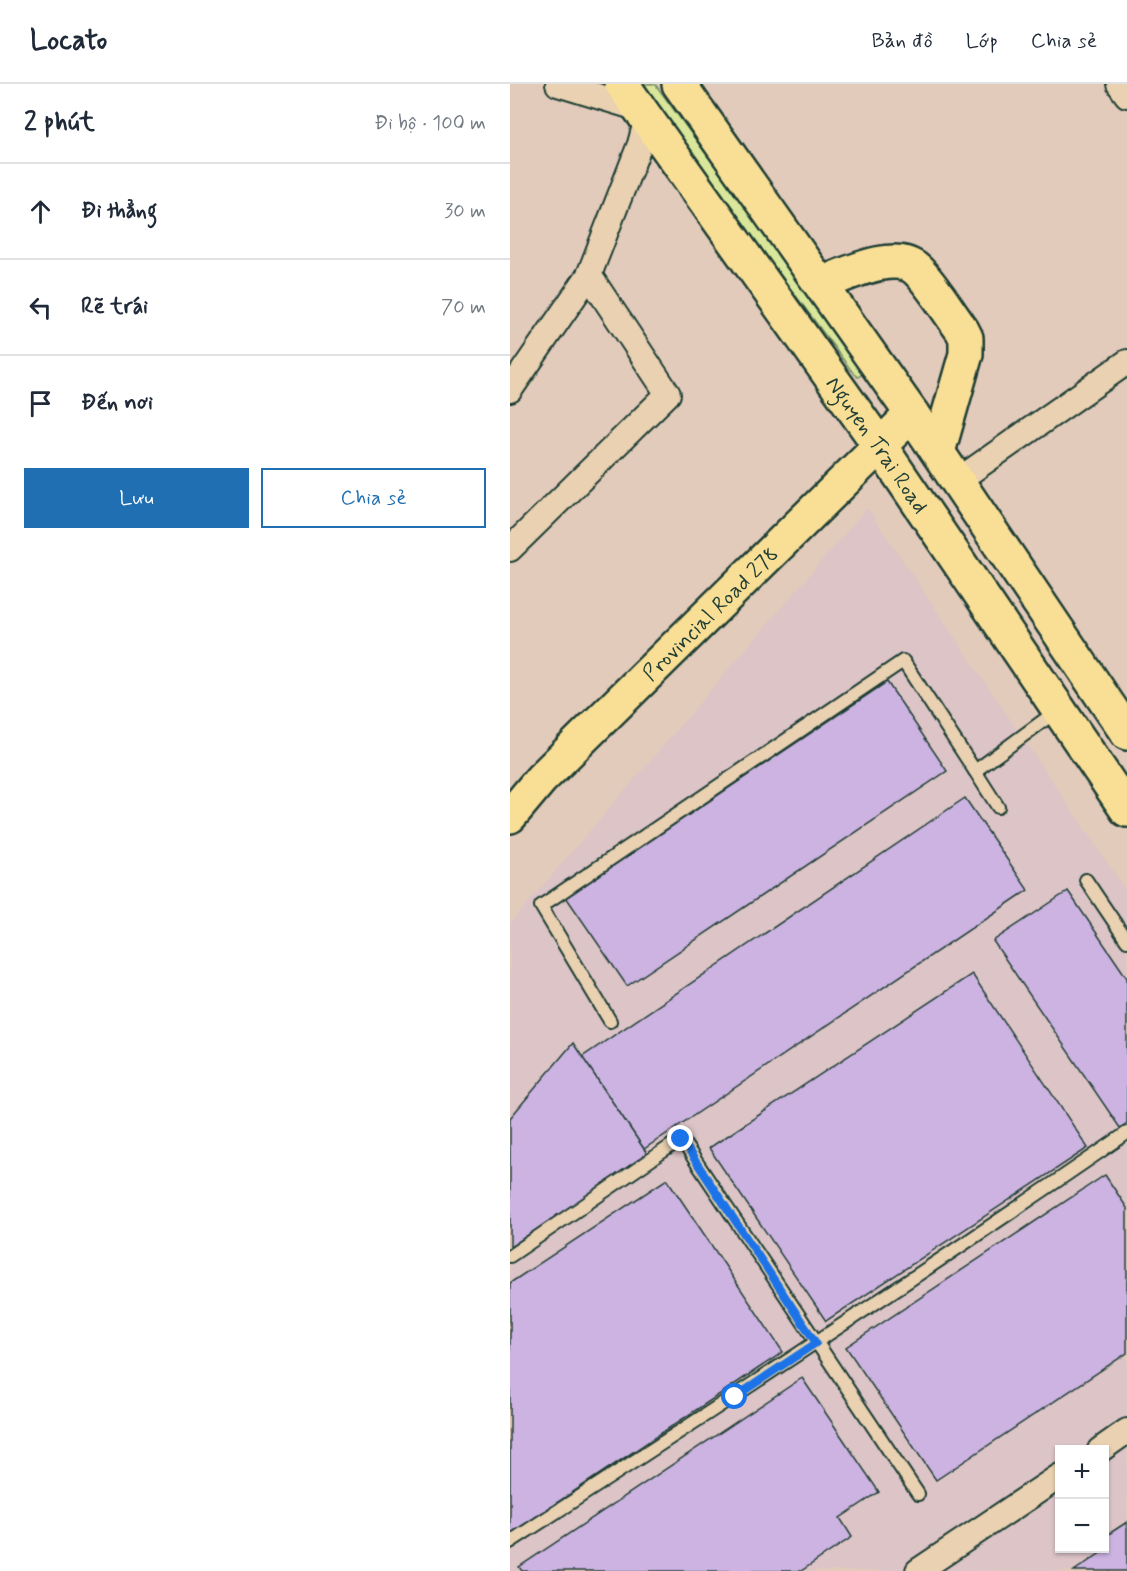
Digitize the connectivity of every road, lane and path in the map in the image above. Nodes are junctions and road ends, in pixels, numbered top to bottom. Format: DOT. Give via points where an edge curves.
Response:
graph roads {
  1 [pos="558,84"];
  2 [pos="679,84"];
  3 [pos="1119,84"];
  4 [pos="1127,95"];
  5 [pos="636,104"];
  6 [pos="589,275"];
  7 [pos="821,284"];
  8 [pos="1127,362"];
  9 [pos="512,386"];
  10 [pos="912,414"];
  11 [pos="880,446"];
  12 [pos="938,452"];
  13 [pos="957,481"];
  14 [pos="510,549"];
  15 [pos="1059,709"];
  16 [pos="1127,733"];
  17 [pos="975,771"];
  18 [pos="514,802"];
  19 [pos="998,807"];
  20 [pos="1127,810"];
  21 [pos="1086,880"];
  22 [pos="1127,942"];
  23 [pos="610,1021"];
  24 [pos="1127,1133"];
  25 [pos="510,1256"];
  26 [pos="816,1343"];
  27 [pos="1127,1431"];
  28 [pos="1106,1445"];
  29 [pos="1055,1479"];
  30 [pos="918,1494"];
  31 [pos="510,1542"];
  32 [pos="918,1571"];
  1 -- 5 [label="street"];
  2 -- 7 [label="main road, Nguyen Trai Road"];
  3 -- 4 [label="street"];
  5 -- 6 [label="street" via="640,144"];
  5 -- 11 [label="main road, Nguyen Trai Road"];
  6 -- 9 [label="street"];
  6 -- 14 [label="street" via="668,394"];
  7 -- 10 [label="main road, Nguyen Trai Road"];
  7 -- 12 [label="main road" via="863,267 891,261 904,263 917,269 962,330 966,354"];
  8 -- 13 [label="street"];
  10 -- 11 [label="main road, Provincial Road 278"];
  10 -- 12 [label="main road, Nguyen Trai Road"];
  11 -- 15 [label="main road, Nguyen Trai Road"];
  11 -- 18 [label="main road, Provincial Road 278"];
  12 -- 13 [label="main road, Nguyen Trai Road"];
  13 -- 16 [label="main road, Nguyen Trai Road"];
  15 -- 17 [label="lane"];
  15 -- 20 [label="main road, Nguyen Trai Road"];
  17 -- 19 [label="lane"];
  17 -- 23 [label="lane" via="903,661 541,906"];
  21 -- 22 [label="lane"];
  24 -- 26 [label="lane"];
  25 -- 26 [label="lane" via="681,1139"];
  26 -- 30 [label="lane"];
  26 -- 31 [label="lane"];
  27 -- 28 [label="street"];
  29 -- 32 [label="street"];
}
